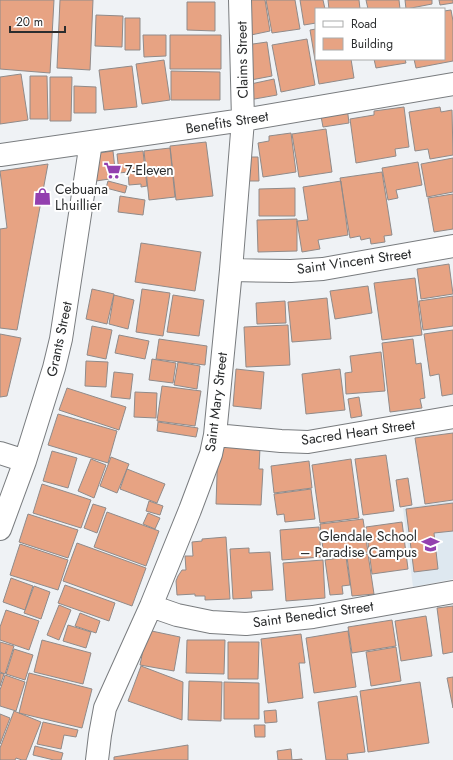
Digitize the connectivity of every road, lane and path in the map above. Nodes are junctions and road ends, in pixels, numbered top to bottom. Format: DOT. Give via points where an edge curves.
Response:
graph roads {
  1 [pos="240,0"];
  2 [pos="453,84"];
  3 [pos="243,120"];
  4 [pos="91,142"];
  5 [pos="0,155"];
  6 [pos="453,246"];
  7 [pos="231,270"];
  8 [pos="453,417"];
  9 [pos="215,434"];
  10 [pos="0,453"];
  11 [pos="25,461"];
  12 [pos="0,529"];
  13 [pos="453,592"];
  14 [pos="151,606"];
  15 [pos="97,760"];
  1 -- 3 [label="street, Claims Street"];
  2 -- 3 [label="street, Benefits Street"];
  3 -- 4 [label="street, Benefits Street"];
  3 -- 7 [label="street, Saint Mary Street"];
  4 -- 5 [label="street, Benefits Street"];
  4 -- 11 [label="street, Grants Street" via="61,339"];
  6 -- 7 [label="street, Saint Vincent Street" via="323,269"];
  7 -- 9 [label="street, Saint Mary Street"];
  8 -- 9 [label="street, Sacred Heart Street" via="308,442"];
  9 -- 14 [label="street, Saint Mary Street" via="211,454"];
  10 -- 11 [label="street"];
  11 -- 12 [label="street, Grants Street"];
  13 -- 14 [label="street, Saint Benedict Street" via="313,617 246,624 210,622"];
  14 -- 15 [label="street, Saint Mary Street" via="105,708"];
}
